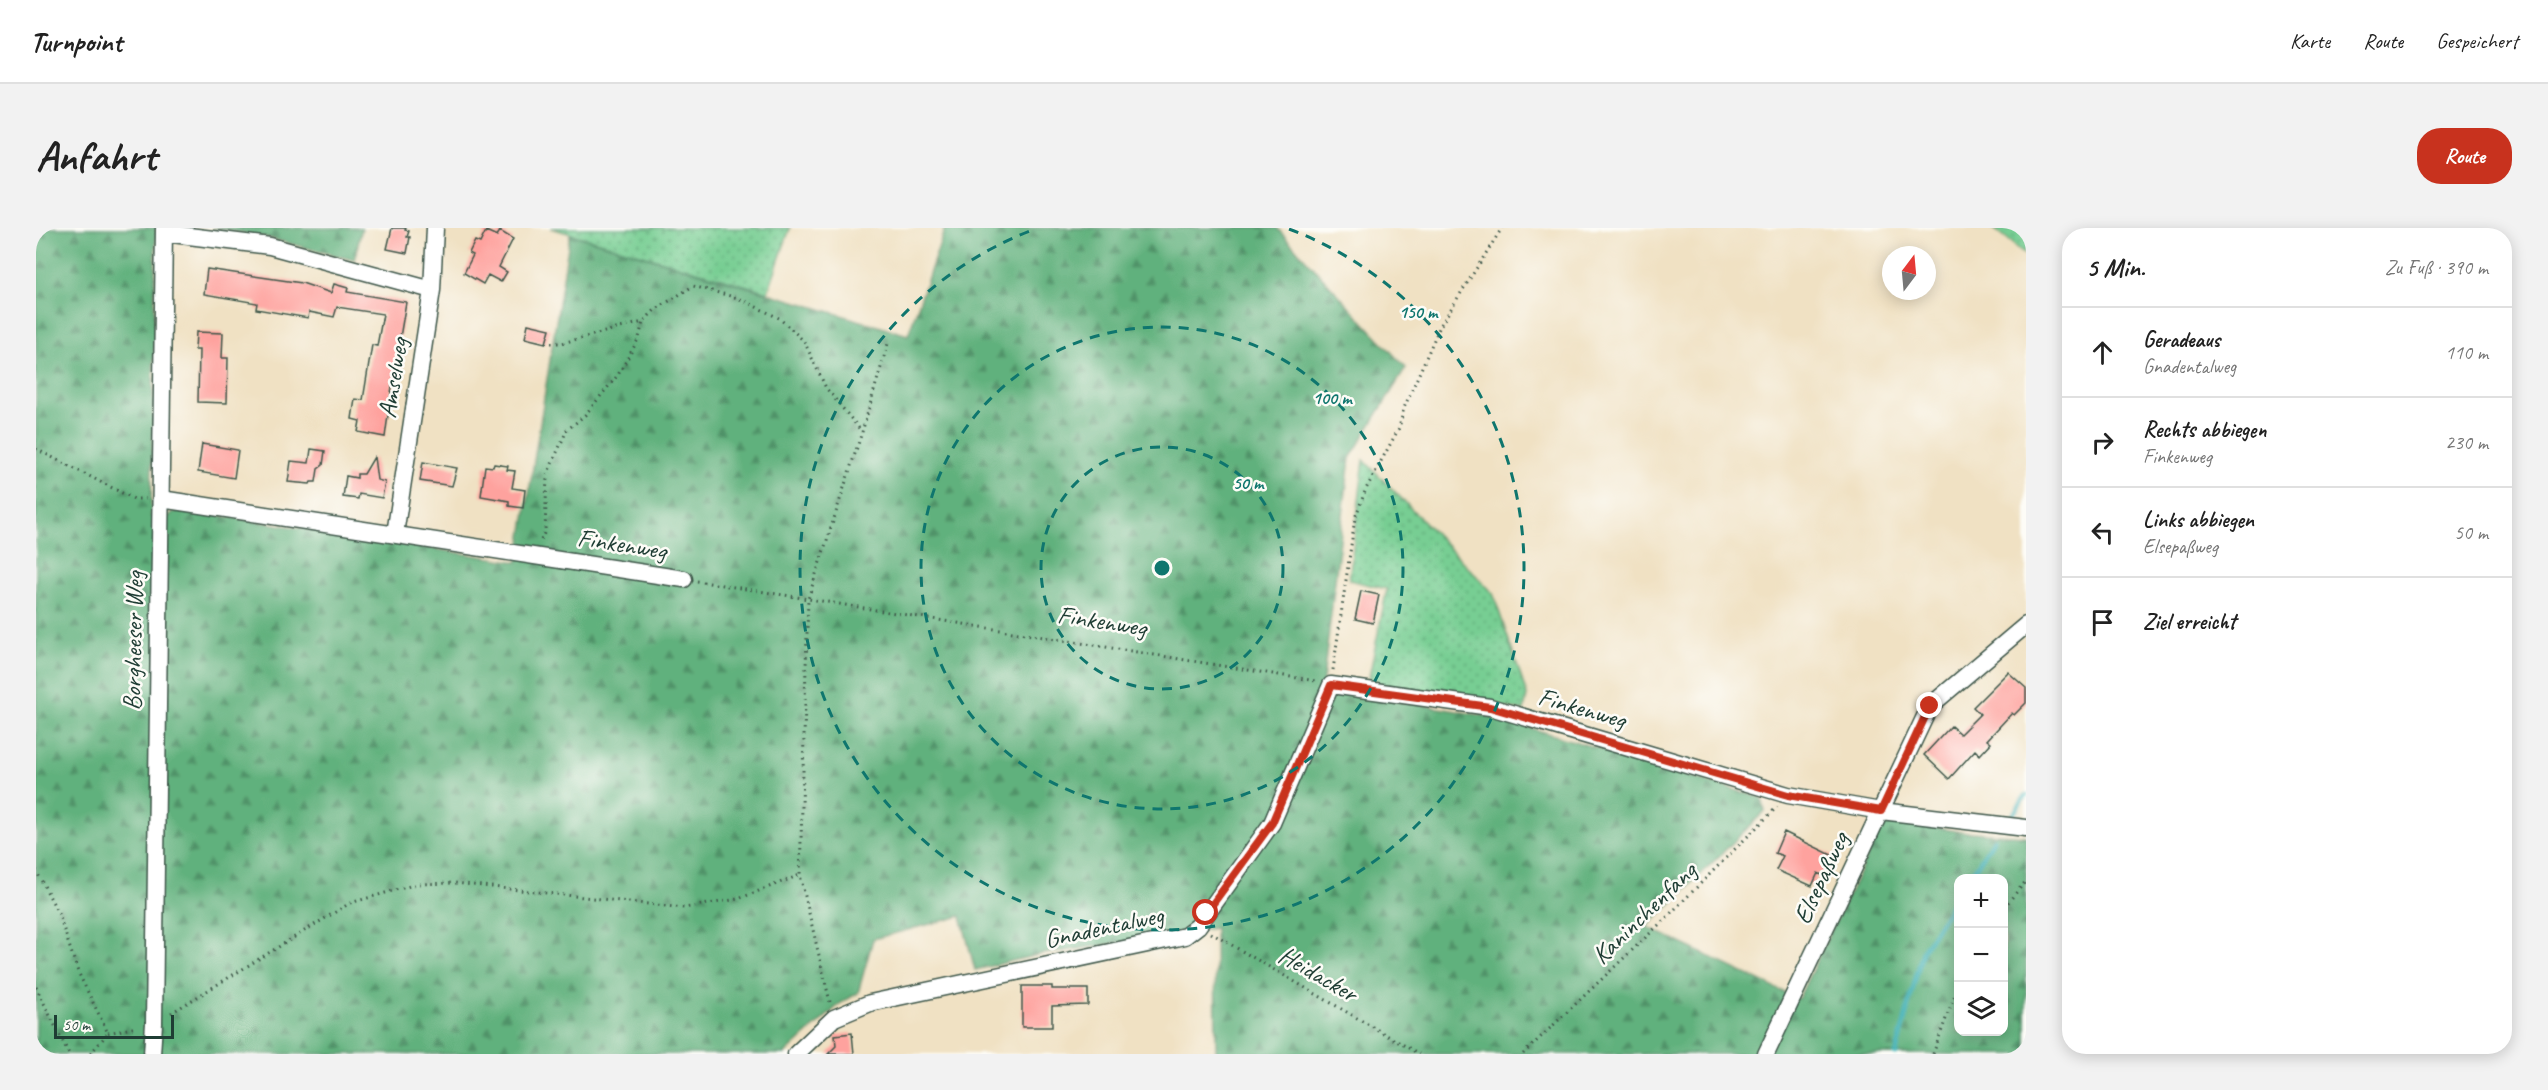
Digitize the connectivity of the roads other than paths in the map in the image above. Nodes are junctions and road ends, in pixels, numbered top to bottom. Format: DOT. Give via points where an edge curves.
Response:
graph roads {
  1 [pos="435,228"];
  2 [pos="164,230"];
  3 [pos="432,290"];
  4 [pos="161,499"];
  5 [pos="395,534"];
  6 [pos="684,579"];
  7 [pos="2026,625"];
  8 [pos="1331,685"];
  9 [pos="1881,811"];
  10 [pos="2026,828"];
  11 [pos="152,1054"];
  12 [pos="796,1054"];
  13 [pos="1766,1054"];
  1 -- 3 [label="street, Amselweg"];
  2 -- 3 [label="street" via="270,246"];
  2 -- 4 [label="street, Borgheeser Weg"];
  3 -- 5 [label="street, Amselweg"];
  4 -- 5 [label="street, Finkenweg"];
  4 -- 11 [label="street, Borgheeser Weg"];
  5 -- 6 [label="street, Finkenweg"];
  7 -- 9 [label="street, Elsepaßweg" via="1930,706"];
  8 -- 9 [label="street, Finkenweg" via="1490,707 1788,795"];
  8 -- 12 [label="street, Gnadentalweg" via="1272,823 1198,926 1185,936 870,1003 834,1018"];
  9 -- 10 [label="street, Finkenweg"];
  9 -- 13 [label="street, Elsepaßweg"];
}
